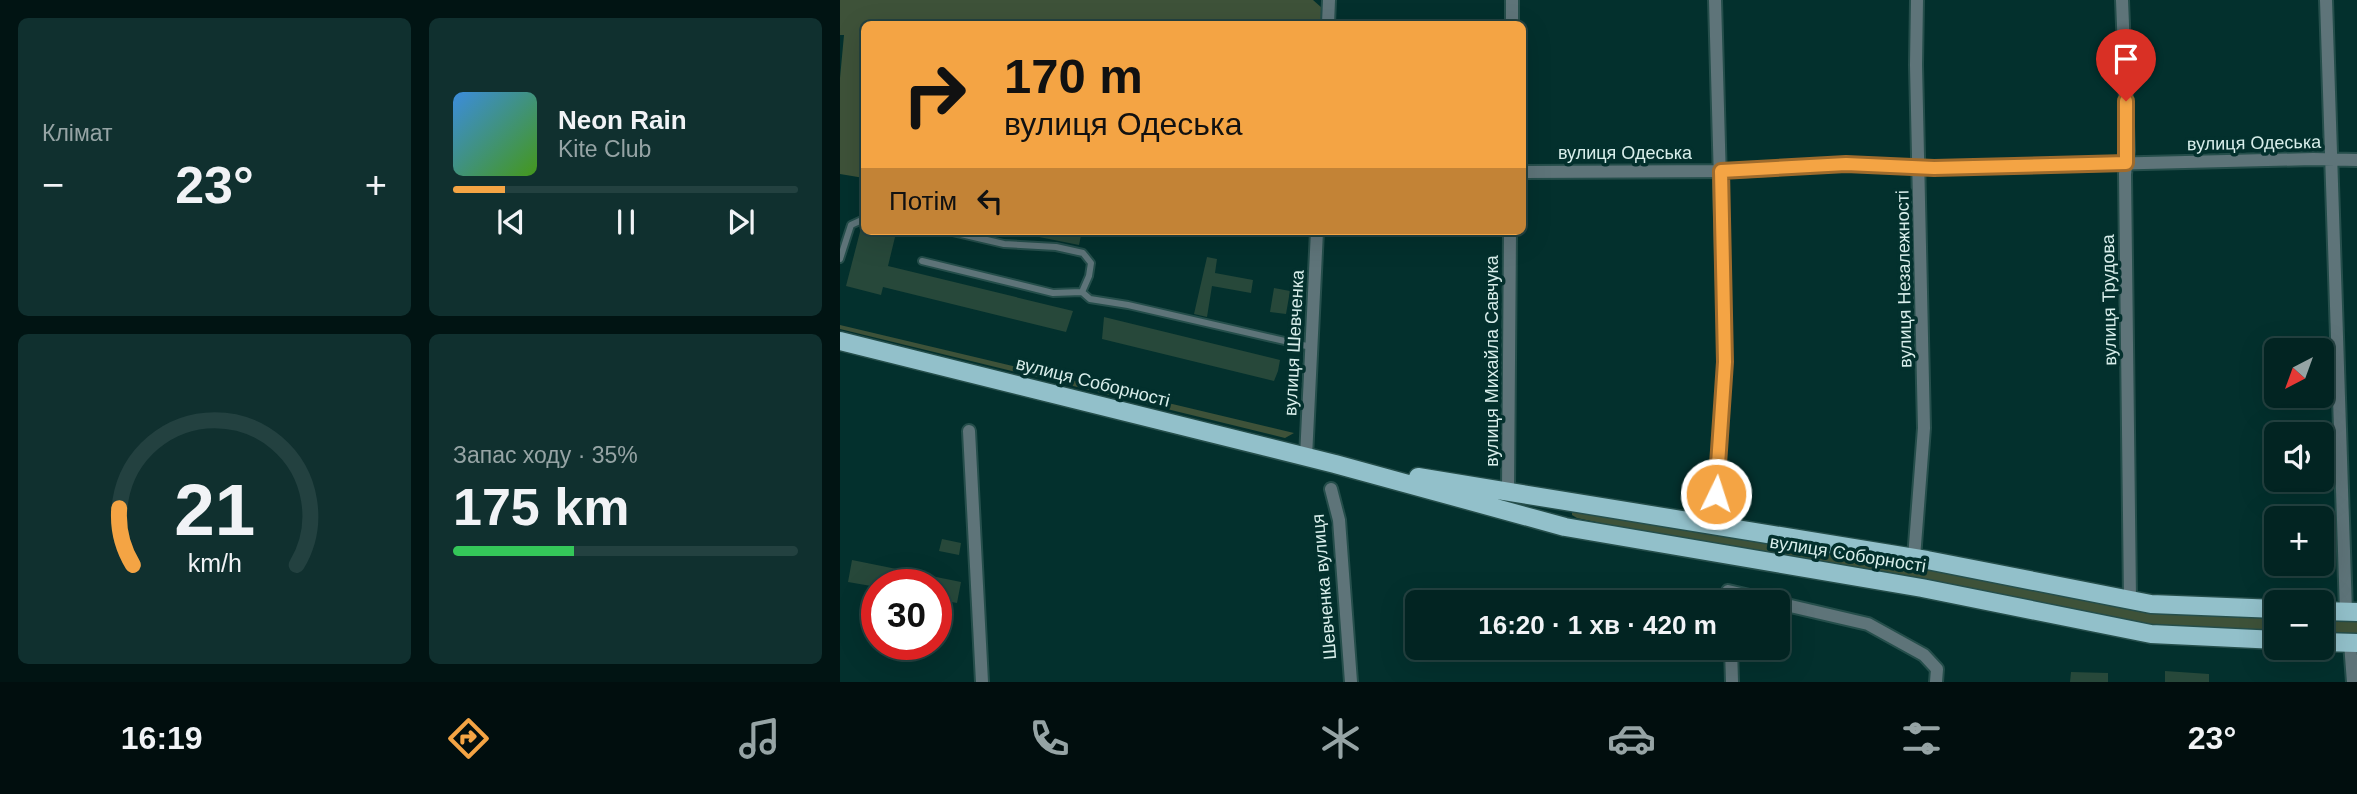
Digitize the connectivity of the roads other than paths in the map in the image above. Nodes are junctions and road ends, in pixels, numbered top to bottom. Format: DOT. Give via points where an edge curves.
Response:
graph roads {
  1 [pos="1329,0"];
  2 [pos="1512,0"];
  3 [pos="1715,0"];
  4 [pos="1917,0"];
  5 [pos="2122,0"];
  6 [pos="2326,0"];
  7 [pos="1328,21"];
  8 [pos="1512,21"];
  9 [pos="2330,160"];
  10 [pos="2357,160"];
  11 [pos="2126,163"];
  12 [pos="1920,168"];
  13 [pos="1721,171"];
  14 [pos="1526,172"];
  15 [pos="861,220"];
  16 [pos="965,235"];
  17 [pos="1317,235"];
  18 [pos="1510,235"];
  19 [pos="840,259"];
  20 [pos="922,261"];
  21 [pos="1082,292"];
  22 [pos="840,341"];
  23 [pos="1311,347"];
  24 [pos="969,431"];
  25 [pos="1306,457"];
  26 [pos="1335,464"];
  27 [pos="1331,489"];
  28 [pos="1508,491"];
  29 [pos="1719,527"];
  30 [pos="1914,558"];
  31 [pos="2130,600"];
  32 [pos="1790,605"];
  33 [pos="2264,608"];
  34 [pos="2351,612"];
  35 [pos="2264,639"];
  36 [pos="2334,642"];
  37 [pos="2354,643"];
  38 [pos="1731,660"];
  39 [pos="1937,675"];
  40 [pos="982,682"];
  41 [pos="1351,682"];
  42 [pos="1732,682"];
  43 [pos="2353,682"];
  1 -- 7 [label="street"];
  2 -- 8 [label="street"];
  3 -- 13 [label="street"];
  4 -- 12 [label="street, вулиця Незалежності"];
  5 -- 11 [label="street, вулиця Трудова"];
  6 -- 9 [label="street"];
  9 -- 10 [label="street, вулиця Одеська"];
  9 -- 11 [label="street, вулиця Одеська"];
  9 -- 34 [label="street"];
  11 -- 12 [label="street, вулиця Одеська"];
  11 -- 31 [label="street, вулиця Трудова"];
  12 -- 13 [label="street, вулиця Одеська" via="1846,164"];
  12 -- 30 [label="street, вулиця Незалежності" via="1924,428"];
  13 -- 14 [label="street, вулиця Одеська"];
  13 -- 29 [label="street" via="1725,362 1716,494"];
  15 -- 19 [label="lane" via="846,233"];
  16 -- 21 [label="lane" via="1083,253 1091,263"];
  17 -- 23 [label="street, вулиця Шевченка"];
  18 -- 28 [label="street, вулиця Михайла Савчука"];
  20 -- 21 [label="lane" via="1053,293"];
  21 -- 23 [label="lane" via="1090,299"];
  22 -- 25 [label="main road, вулиця Соборності"];
  23 -- 25 [label="street, вулиця Шевченка"];
  24 -- 40 [label="street"];
  25 -- 26 [label="main road, вулиця Соборності"];
  26 -- 28 [label="main road, вулиця Соборності"];
  26 -- 35 [label="main road, вулиця Соборності" via="1565,527 1922,587 2151,634"];
  27 -- 41 [label="street, Шевченка вулиця" via="1339,520"];
  28 -- 29 [label="main road, вулиця Соборності"];
  29 -- 30 [label="main road, вулиця Соборності"];
  30 -- 31 [label="main road, вулиця Соборності"];
  31 -- 33 [label="main road, вулиця Соборності"];
  32 -- 39 [label="street" via="1868,624 1924,655"];
  36 -- 37 [label="main road"];
  37 -- 43 [label="street"];
  38 -- 42 [label="street"];
}
